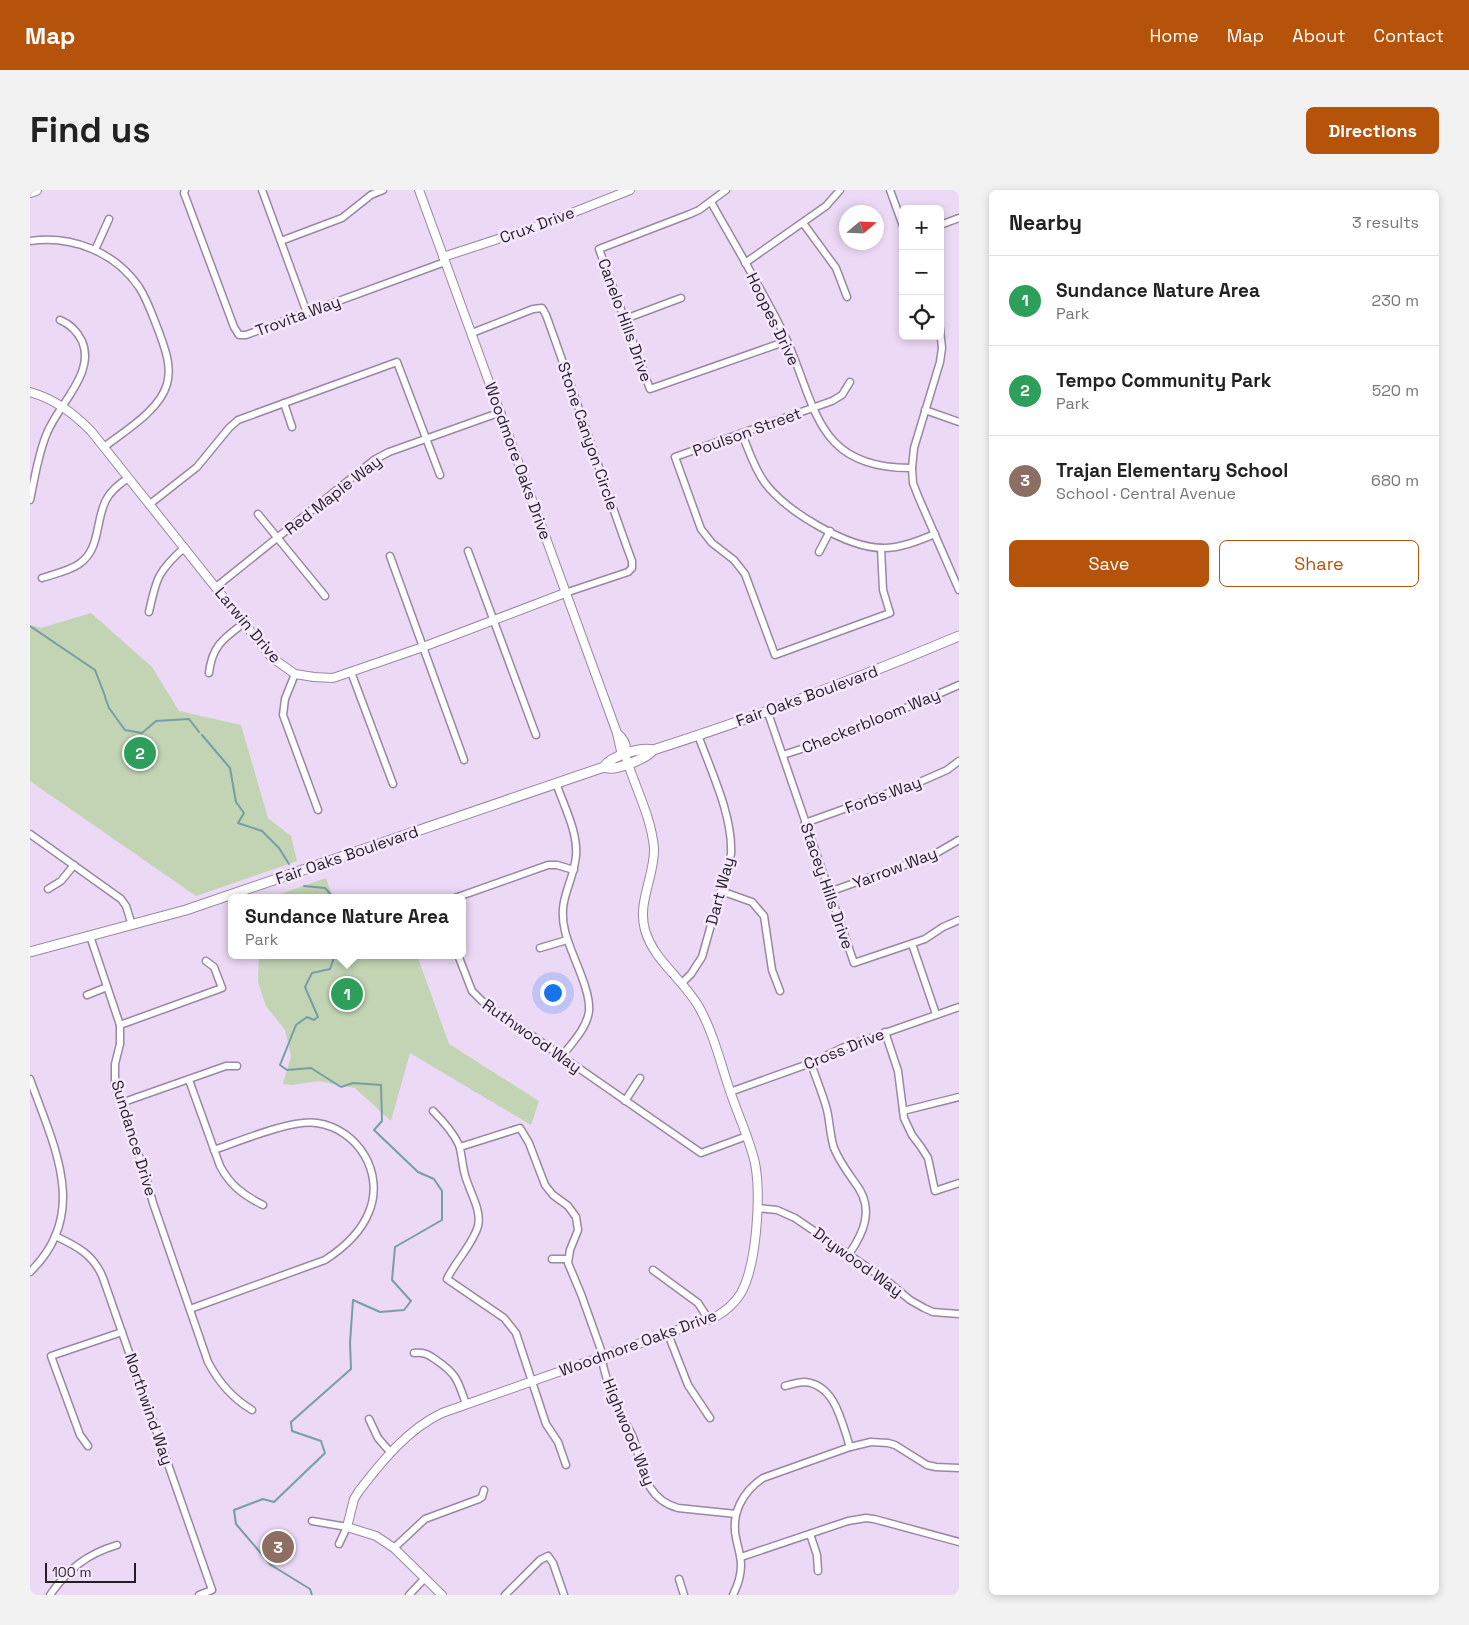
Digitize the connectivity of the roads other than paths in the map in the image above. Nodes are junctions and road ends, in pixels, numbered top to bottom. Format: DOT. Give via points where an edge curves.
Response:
graph roads {
  1 [pos="36,190"];
  2 [pos="185,190"];
  3 [pos="262,190"];
  4 [pos="383,190"];
  5 [pos="419,190"];
  6 [pos="630,190"];
  7 [pos="726,190"];
  8 [pos="840,190"];
  9 [pos="890,190"];
  10 [pos="30,192"];
  11 [pos="710,202"];
  12 [pos="899,215"];
  13 [pos="959,218"];
  14 [pos="110,219"];
  15 [pos="803,224"];
  16 [pos="944,224"];
  17 [pos="30,240"];
  18 [pos="281,241"];
  19 [pos="95,250"];
  20 [pos="444,260"];
  21 [pos="745,263"];
  22 [pos="847,297"];
  23 [pos="682,298"];
  24 [pos="307,313"];
  25 [pos="625,319"];
  26 [pos="60,320"];
  27 [pos="472,333"];
  28 [pos="941,340"];
  29 [pos="787,341"];
  30 [pos="850,382"];
  31 [pos="30,392"];
  32 [pos="284,403"];
  33 [pos="62,406"];
  34 [pos="812,408"];
  35 [pos="925,410"];
  36 [pos="501,412"];
  37 [pos="959,422"];
  38 [pos="292,427"];
  39 [pos="742,434"];
  40 [pos="427,440"];
  41 [pos="104,447"];
  42 [pos="912,468"];
  43 [pos="440,475"];
  44 [pos="128,478"];
  45 [pos="30,500"];
  46 [pos="150,504"];
  47 [pos="258,514"];
  48 [pos="830,531"];
  49 [pos="935,534"];
  50 [pos="278,538"];
  51 [pos="184,548"];
  52 [pos="881,548"];
  53 [pos="468,551"];
  54 [pos="820,552"];
  55 [pos="390,556"];
  56 [pos="42,578"];
  57 [pos="216,587"];
  58 [pos="958,587"];
  59 [pos="565,593"];
  60 [pos="325,596"];
  61 [pos="149,612"];
  62 [pos="494,620"];
  63 [pos="244,623"];
  64 [pos="959,636"];
  65 [pos="423,646"];
  66 [pos="351,672"];
  67 [pos="209,673"];
  68 [pos="295,674"];
  69 [pos="959,685"];
  70 [pos="767,710"];
  71 [pos="536,735"];
  72 [pos="698,735"];
  73 [pos="783,755"];
  74 [pos="627,759"];
  75 [pos="464,760"];
  76 [pos="959,761"];
  77 [pos="556,783"];
  78 [pos="392,784"];
  79 [pos="318,810"];
  80 [pos="805,823"];
  81 [pos="30,834"];
  82 [pos="959,840"];
  83 [pos="74,865"];
  84 [pos="574,870"];
  85 [pos="48,889"];
  86 [pos="721,891"];
  87 [pos="829,892"];
  88 [pos="233,894"];
  89 [pos="466,894"];
  90 [pos="228,896"];
  91 [pos="959,920"];
  92 [pos="132,925"];
  93 [pos="90,936"];
  94 [pos="567,940"];
  95 [pos="912,944"];
  96 [pos="540,948"];
  97 [pos="30,952"];
  98 [pos="460,959"];
  99 [pos="206,962"];
  100 [pos="682,983"];
  101 [pos="107,987"];
  102 [pos="780,991"];
  103 [pos="87,994"];
  104 [pos="959,1007"];
  105 [pos="936,1014"];
  106 [pos="120,1025"];
  107 [pos="885,1032"];
  108 [pos="562,1056"];
  109 [pos="811,1063"];
  110 [pos="237,1066"];
  111 [pos="640,1078"];
  112 [pos="30,1079"];
  113 [pos="189,1080"];
  114 [pos="730,1092"];
  115 [pos="959,1097"];
  116 [pos="625,1101"];
  117 [pos="121,1103"];
  118 [pos="433,1111"];
  119 [pos="903,1111"];
  120 [pos="747,1136"];
  121 [pos="460,1147"];
  122 [pos="214,1150"];
  123 [pos="959,1183"];
  124 [pos="263,1205"];
  125 [pos="758,1208"];
  126 [pos="55,1236"];
  127 [pos="849,1254"];
  128 [pos="552,1259"];
  129 [pos="568,1259"];
  130 [pos="653,1270"];
  131 [pos="30,1272"];
  132 [pos="190,1309"];
  133 [pos="959,1314"];
  134 [pos="709,1320"];
  135 [pos="122,1332"];
  136 [pos="668,1334"];
  137 [pos="414,1353"];
  138 [pos="603,1357"];
  139 [pos="533,1381"];
  140 [pos="786,1386"];
  141 [pos="466,1404"];
  142 [pos="252,1410"];
  143 [pos="710,1418"];
  144 [pos="369,1419"];
  145 [pos="88,1446"];
  146 [pos="850,1447"];
  147 [pos="391,1453"];
  148 [pos="566,1465"];
  149 [pos="959,1468"];
  150 [pos="484,1490"];
  151 [pos="736,1514"];
  152 [pos="312,1521"];
  153 [pos="347,1527"];
  154 [pos="810,1534"];
  155 [pos="959,1542"];
  156 [pos="339,1544"];
  157 [pos="117,1545"];
  158 [pos="394,1548"];
  159 [pos="741,1557"];
  160 [pos="818,1571"];
  161 [pos="424,1579"];
  162 [pos="679,1579"];
  163 [pos="50,1595"];
  164 [pos="199,1595"];
  165 [pos="409,1595"];
  166 [pos="442,1595"];
  167 [pos="505,1595"];
  168 [pos="564,1595"];
  169 [pos="684,1595"];
  170 [pos="733,1595"];
  1 -- 10 [label="main road"];
  2 -- 24 [label="street, Trovita Way" via="239,335"];
  3 -- 18 [label="street"];
  4 -- 18 [label="street" via="371,195 342,218"];
  5 -- 20 [label="street, Woodmore Oaks Drive"];
  6 -- 20 [label="street, Crux Drive"];
  7 -- 11 [label="street, Canelo Hills Drive"];
  8 -- 15 [label="street"];
  9 -- 12 [label="street"];
  11 -- 21 [label="street, Hoopes Drive"];
  11 -- 25 [label="street, Canelo Hills Drive" via="690,214 599,248"];
  13 -- 16 [label="street"];
  14 -- 19 [label="street"];
  15 -- 21 [label="street"];
  15 -- 22 [label="street" via="836,268"];
  17 -- 19 [label="street" via="62,240"];
  18 -- 24 [label="street"];
  19 -- 41 [label="street" via="114,261 138,286 151,309 169,366 167,384 157,403"];
  20 -- 24 [label="street, Trovita Way"];
  20 -- 27 [label="street, Woodmore Oaks Drive"];
  21 -- 29 [label="street, Hoopes Drive"];
  23 -- 25 [label="street"];
  25 -- 29 [label="street, Canelo Hills Drive" via="650,389"];
  26 -- 33 [label="street" via="76,330 85,348 81,376"];
  27 -- 36 [label="street, Woodmore Oaks Drive"];
  27 -- 59 [label="street, Stone Canyon Circle" via="542,308 574,392 632,568"];
  28 -- 35 [label="street" via="940,362"];
  29 -- 34 [label="street, Hoopes Drive"];
  30 -- 34 [label="street, Poulson Street" via="842,395"];
  31 -- 33 [label="street, Larwin Drive"];
  32 -- 38 [label="street"];
  32 -- 40 [label="street" via="397,362"];
  32 -- 46 [label="street" via="233,424 197,467"];
  33 -- 41 [label="street, Larwin Drive" via="91,430"];
  33 -- 45 [label="street" via="40,451"];
  34 -- 39 [label="street, Poulson Street"];
  34 -- 42 [label="street, Hoopes Drive" via="830,436 851,455 877,466"];
  35 -- 37 [label="street"];
  35 -- 42 [label="street"];
  36 -- 40 [label="street, Red Maple Way"];
  36 -- 59 [label="street, Woodmore Oaks Drive"];
  39 -- 48 [label="street" via="758,472 777,497"];
  39 -- 52 [label="street, Poulson Street" via="675,458 701,529 744,574 775,655 890,613 882,590"];
  40 -- 43 [label="street"];
  40 -- 50 [label="street, Red Maple Way" via="374,460"];
  41 -- 44 [label="street, Larwin Drive"];
  42 -- 49 [label="street" via="913,483"];
  44 -- 46 [label="street, Larwin Drive"];
  44 -- 56 [label="street" via="105,501 95,542 86,558 68,569"];
  46 -- 51 [label="street, Larwin Drive"];
  47 -- 50 [label="street, Red Maple Way"];
  48 -- 52 [label="street" via="860,544"];
  48 -- 54 [label="street"];
  49 -- 52 [label="street" via="902,546"];
  49 -- 58 [label="street"];
  50 -- 57 [label="street, Red Maple Way"];
  50 -- 60 [label="street"];
  51 -- 57 [label="street, Larwin Drive"];
  51 -- 61 [label="street" via="161,571"];
  53 -- 62 [label="street"];
  55 -- 65 [label="street"];
  57 -- 63 [label="street, Larwin Drive"];
  59 -- 62 [label="street, Larwin Drive"];
  59 -- 74 [label="street, Woodmore Oaks Drive" via="621,751"];
  62 -- 65 [label="street, Larwin Drive"];
  62 -- 71 [label="street"];
  63 -- 67 [label="street" via="217,646 210,660"];
  63 -- 68 [label="street, Larwin Drive" via="271,657"];
  64 -- 70 [label="main road, Fair Oaks Boulevard"];
  65 -- 66 [label="street, Larwin Drive"];
  65 -- 75 [label="street"];
  66 -- 68 [label="street, Larwin Drive" via="332,678"];
  66 -- 78 [label="street"];
  68 -- 79 [label="street" via="283,704 283,715"];
  69 -- 73 [label="street, Checkerbloom Way" via="841,736"];
  70 -- 72 [label="main road, Fair Oaks Boulevard"];
  70 -- 73 [label="street, Stacey Hills Drive"];
  72 -- 74 [label="main road, Fair Oaks Boulevard" via="653,750 642,749"];
  72 -- 86 [label="street, Dart Way" via="730,830 731,854"];
  73 -- 80 [label="street, Stacey Hills Drive"];
  74 -- 77 [label="main road, Fair Oaks Boulevard" via="610,760 604,767"];
  74 -- 100 [label="street, Woodmore Oaks Drive" via="647,816 654,849 643,904 645,929 656,954"];
  76 -- 80 [label="street, Forbs Way" via="922,781"];
  77 -- 84 [label="street" via="576,844"];
  77 -- 88 [label="main road, Fair Oaks Boulevard"];
  80 -- 87 [label="street, Stacey Hills Drive"];
  81 -- 83 [label="street"];
  82 -- 87 [label="street, Yarrow Way" via="933,855"];
  83 -- 85 [label="street" via="61,881"];
  83 -- 92 [label="street" via="121,899"];
  84 -- 89 [label="street" via="548,865"];
  84 -- 94 [label="street" via="562,911"];
  86 -- 100 [label="street, Dart Way" via="702,957"];
  86 -- 102 [label="street" via="748,900 764,916 772,970"];
  87 -- 95 [label="street, Stacey Hills Drive" via="854,963"];
  90 -- 92 [label="main road, Fair Oaks Boulevard"];
  91 -- 95 [label="street"];
  92 -- 93 [label="main road, Fair Oaks Boulevard"];
  93 -- 97 [label="main road, Fair Oaks Boulevard"];
  93 -- 101 [label="street, Sundance Drive"];
  94 -- 96 [label="street"];
  94 -- 108 [label="street" via="587,995 589,1010 583,1028"];
  95 -- 105 [label="street"];
  98 -- 108 [label="street, Ruthwood Way" via="476,997"];
  99 -- 106 [label="street" via="216,972 222,988"];
  100 -- 114 [label="street, Woodmore Oaks Drive" via="706,1022"];
  101 -- 103 [label="street"];
  101 -- 106 [label="street, Sundance Drive"];
  104 -- 105 [label="street, Cross Drive"];
  105 -- 107 [label="street, Cross Drive"];
  106 -- 117 [label="street, Sundance Drive" via="114,1074"];
  107 -- 109 [label="street, Cross Drive"];
  107 -- 119 [label="street" via="896,1066"];
  108 -- 116 [label="street, Ruthwood Way"];
  109 -- 114 [label="street, Cross Drive"];
  109 -- 127 [label="street" via="827,1109 833,1144 843,1167 859,1189 864,1205 864,1230"];
  110 -- 113 [label="street" via="226,1066"];
  111 -- 116 [label="street"];
  112 -- 126 [label="street" via="63,1176 64,1202"];
  113 -- 117 [label="street"];
  113 -- 122 [label="street"];
  114 -- 120 [label="street, Woodmore Oaks Drive"];
  115 -- 119 [label="street"];
  116 -- 120 [label="street, Ruthwood Way" via="701,1153"];
  117 -- 132 [label="street, Sundance Drive"];
  118 -- 121 [label="street"];
  119 -- 123 [label="street" via="907,1126 928,1158 935,1191"];
  120 -- 125 [label="street, Woodmore Oaks Drive" via="756,1169"];
  121 -- 129 [label="street" via="520,1128 545,1185 576,1217 577,1234"];
  121 -- 139 [label="street" via="478,1224 447,1279 510,1324"];
  122 -- 124 [label="street" via="233,1186"];
  122 -- 132 [label="street" via="293,1124 326,1125 348,1136 363,1152 372,1174 373,1198 360,1227 325,1260"];
  125 -- 127 [label="street, Drywood Way" via="777,1210 795,1218"];
  125 -- 134 [label="street, Woodmore Oaks Drive" via="750,1269 742,1291 726,1311"];
  126 -- 131 [label="street" via="45,1256"];
  126 -- 135 [label="street, Northwind Way" via="82,1249 95,1262"];
  127 -- 133 [label="street, Drywood Way" via="924,1308"];
  128 -- 129 [label="street"];
  129 -- 138 [label="street, Highwood Way"];
  130 -- 134 [label="street" via="698,1303"];
  132 -- 142 [label="street, Sundance Drive" via="214,1373 229,1393"];
  134 -- 136 [label="street, Woodmore Oaks Drive"];
  135 -- 145 [label="street" via="51,1356 80,1435"];
  135 -- 164 [label="street, Northwind Way" via="212,1590"];
  136 -- 138 [label="street, Woodmore Oaks Drive"];
  136 -- 143 [label="street" via="688,1385"];
  137 -- 141 [label="street" via="426,1354 449,1369"];
  138 -- 139 [label="street, Woodmore Oaks Drive"];
  138 -- 151 [label="street, Highwood Way" via="603,1367 617,1408 632,1436 653,1493 662,1502 678,1508"];
  139 -- 141 [label="street, Woodmore Oaks Drive"];
  139 -- 148 [label="street" via="546,1424 558,1442"];
  140 -- 146 [label="street" via="803,1382 814,1384 826,1393 836,1406"];
  141 -- 147 [label="street, Woodmore Oaks Drive" via="423,1423"];
  144 -- 147 [label="street" via="378,1438"];
  146 -- 149 [label="street" via="871,1442 888,1443 927,1465"];
  146 -- 151 [label="street" via="763,1478 745,1494"];
  147 -- 153 [label="street, Woodmore Oaks Drive" via="358,1491"];
  150 -- 158 [label="street" via="479,1499 425,1519"];
  151 -- 159 [label="street" via="735,1529"];
  152 -- 153 [label="street"];
  153 -- 156 [label="street"];
  153 -- 158 [label="street" via="376,1536"];
  154 -- 155 [label="street" via="866,1518"];
  154 -- 159 [label="street"];
  154 -- 160 [label="street"];
  157 -- 163 [label="street" via="94,1553 74,1566"];
  158 -- 161 [label="street"];
  159 -- 170 [label="street" via="740,1577"];
  161 -- 165 [label="street"];
  161 -- 166 [label="street"];
  162 -- 169 [label="street"];
  167 -- 168 [label="street" via="548,1556"];
}
